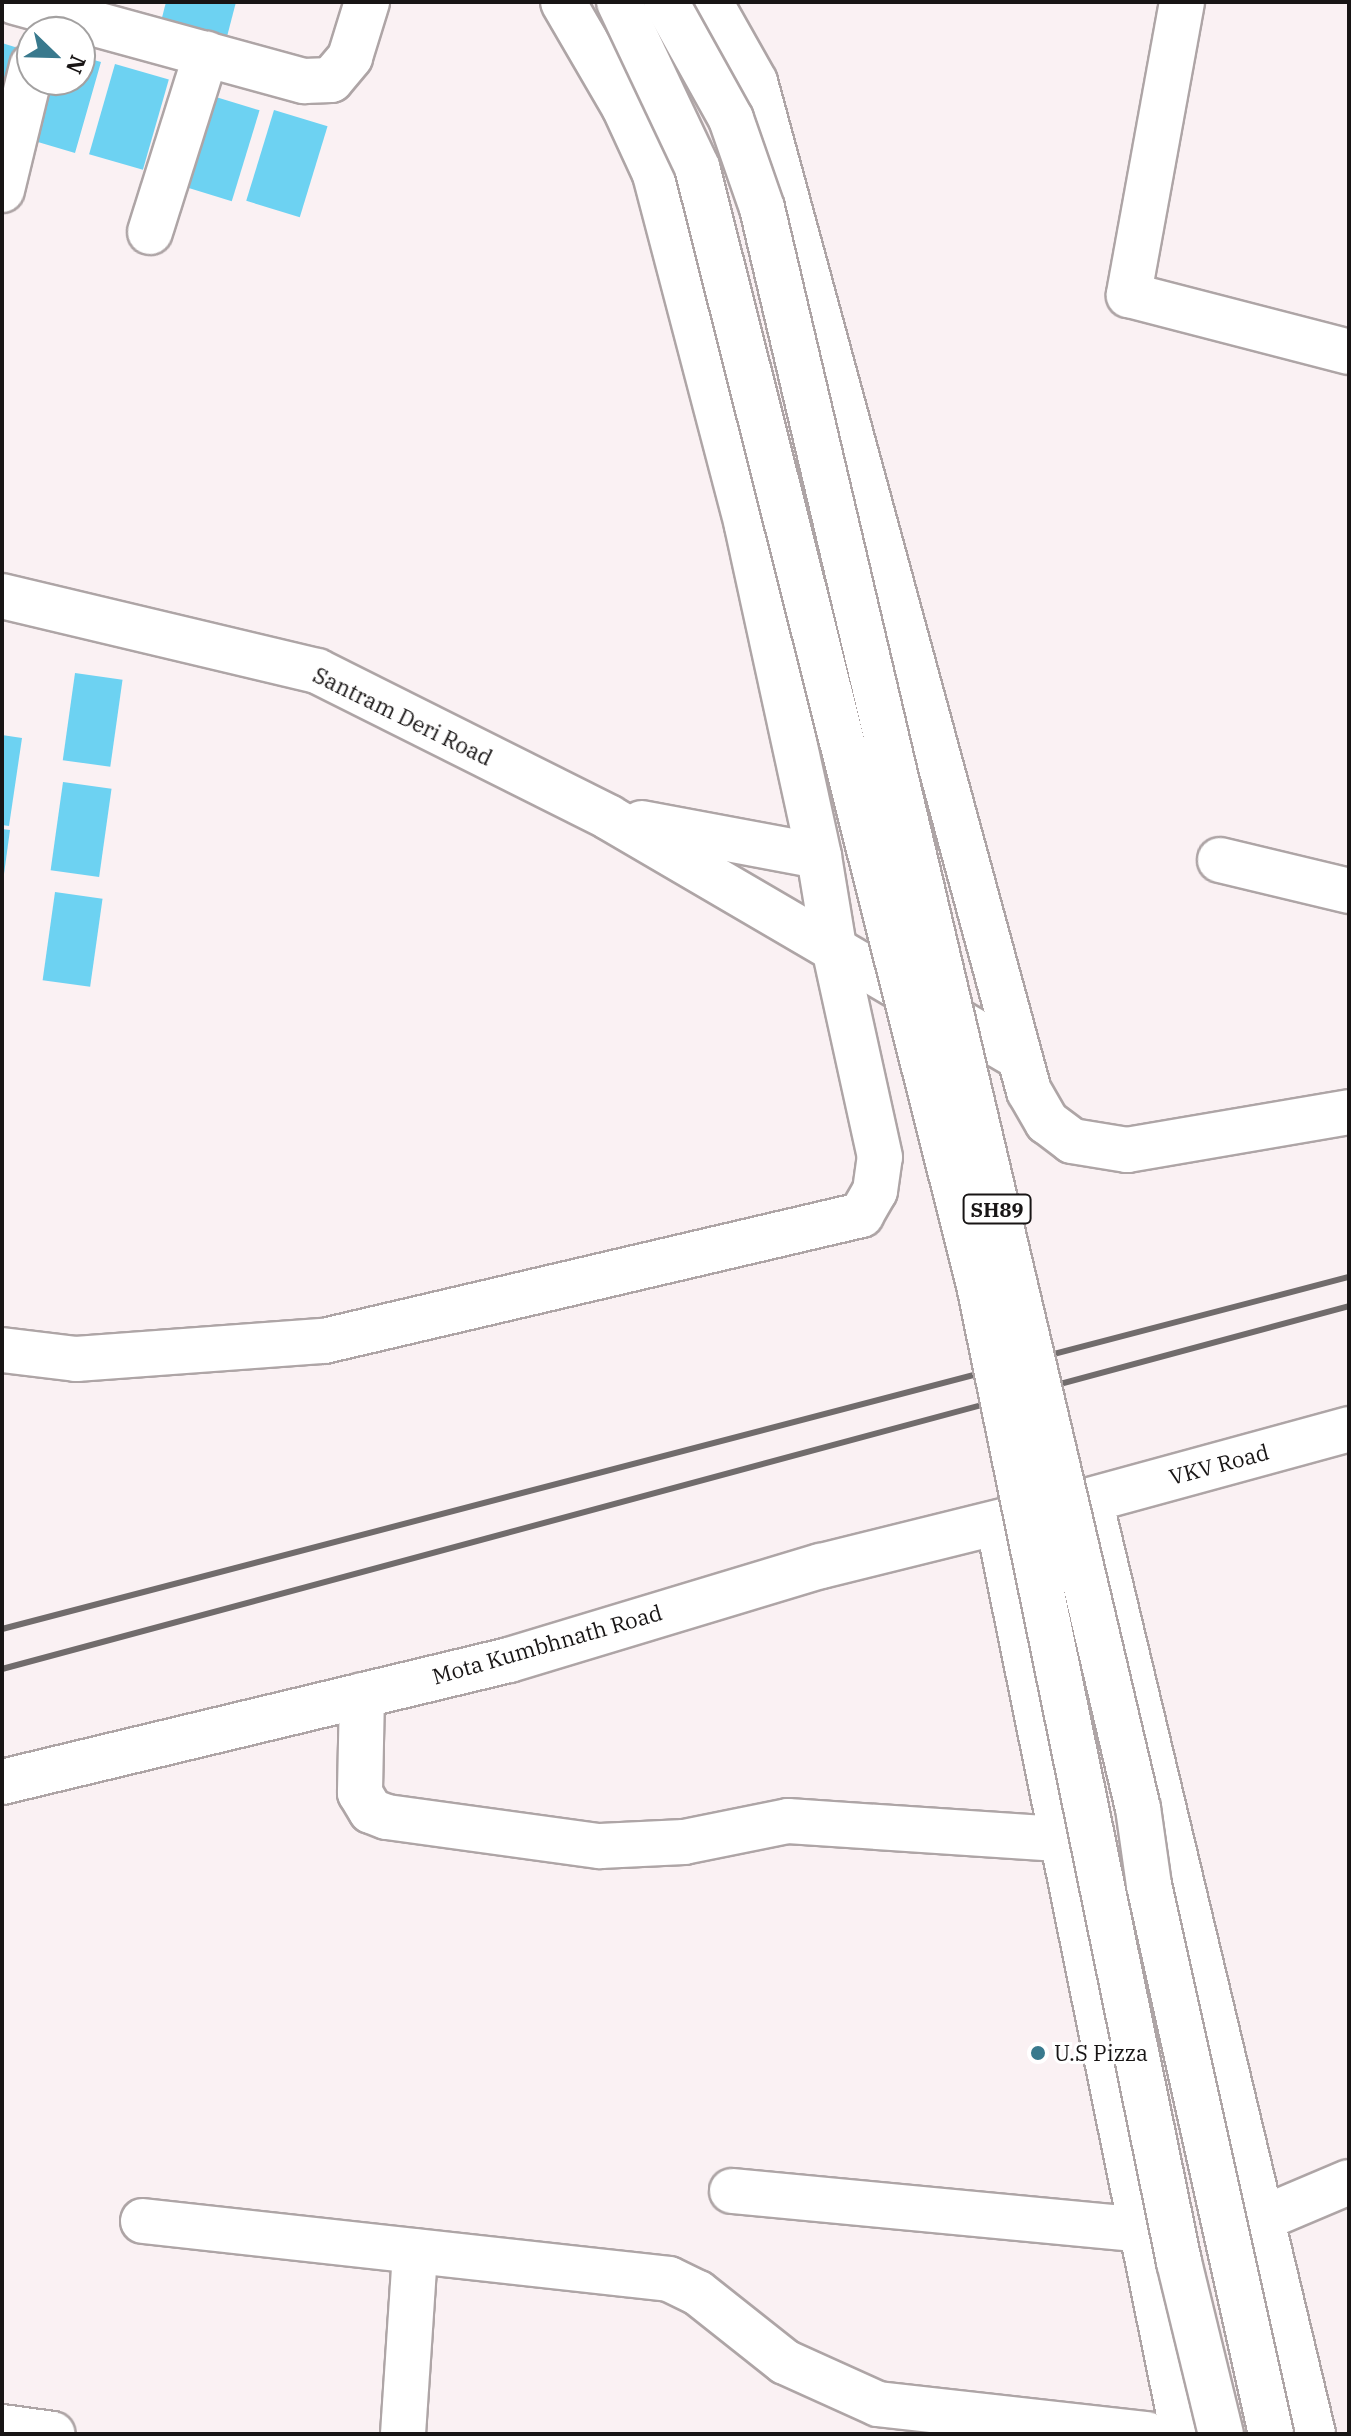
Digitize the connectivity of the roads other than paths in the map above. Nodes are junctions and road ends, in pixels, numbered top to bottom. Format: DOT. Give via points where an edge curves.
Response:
graph roads {
  1 [pos="367,2"];
  2 [pos="563,2"];
  3 [pos="619,2"];
  4 [pos="666,2"];
  5 [pos="710,2"];
  6 [pos="1182,2"];
  7 [pos="34,15"];
  8 [pos="206,54"];
  9 [pos="25,96"];
  10 [pos="2,190"];
  11 [pos="150,232"];
  12 [pos="1349,352"];
  13 [pos="2,596"];
  14 [pos="608,817"];
  15 [pos="819,856"];
  16 [pos="1220,860"];
  17 [pos="1349,891"];
  18 [pos="834,947"];
  19 [pos="1019,1057"];
  20 [pos="1349,1112"];
  21 [pos="2,1350"];
  22 [pos="1349,1429"];
  23 [pos="1090,1500"];
  24 [pos="998,1523"];
  25 [pos="362,1695"];
  26 [pos="2,1782"];
  27 [pos="1062,1839"];
  28 [pos="1349,2182"];
  29 [pos="732,2191"];
  30 [pos="1264,2218"];
  31 [pos="143,2221"];
  32 [pos="1142,2230"];
  33 [pos="415,2251"];
  34 [pos="2,2427"];
  35 [pos="53,2434"];
  36 [pos="403,2434"];
  37 [pos="1147,2434"];
  38 [pos="1183,2434"];
  39 [pos="1221,2434"];
  40 [pos="1271,2434"];
  41 [pos="1313,2434"];
  1 -- 8 [label="street" via="350,57 331,80 304,81"];
  2 -- 15 [label="street" via="624,107 655,174 747,525"];
  3 -- 39 [label="street, SH89, bridge" via="697,167 976,1270 1179,2262"];
  4 -- 40 [label="street, SH89, bridge" via="731,119 762,208 1138,1808 1149,1885"];
  5 -- 19 [label="street" via="755,82"];
  6 -- 12 [label="street" via="1129,295"];
  7 -- 8 [label="street"];
  8 -- 11 [label="street"];
  9 -- 10 [label="street"];
  13 -- 14 [label="street, Santram Deri Road" via="317,671"];
  14 -- 15 [label="street, Santram Deri Road"];
  14 -- 18 [label="street, Santram Deri Road"];
  15 -- 18 [label="street"];
  16 -- 17 [label="street"];
  18 -- 19 [label="street, Santram Deri Road"];
  18 -- 21 [label="street" via="880,1157 875,1191 861,1215 324,1341 76,1359"];
  19 -- 20 [label="street" via="1029,1091 1047,1122 1072,1141 1127,1150"];
  22 -- 23 [label="street, VKV Road"];
  23 -- 24 [label="street, Mota Kumbhnath Road"];
  23 -- 30 [label="street"];
  24 -- 25 [label="street, Mota Kumbhnath Road" via="657,1612 509,1660"];
  24 -- 27 [label="street"];
  25 -- 26 [label="street, Mota Kumbhnath Road"];
  25 -- 27 [label="street" via="360,1793 371,1811 387,1817 600,1846 684,1842 788,1821"];
  27 -- 32 [label="street"];
  28 -- 30 [label="street"];
  29 -- 32 [label="street"];
  30 -- 41 [label="street"];
  31 -- 33 [label="street"];
  32 -- 38 [label="street"];
  33 -- 36 [label="street"];
  33 -- 37 [label="street" via="669,2279 698,2293 785,2362 878,2404"];
  34 -- 35 [label="street"];
}
